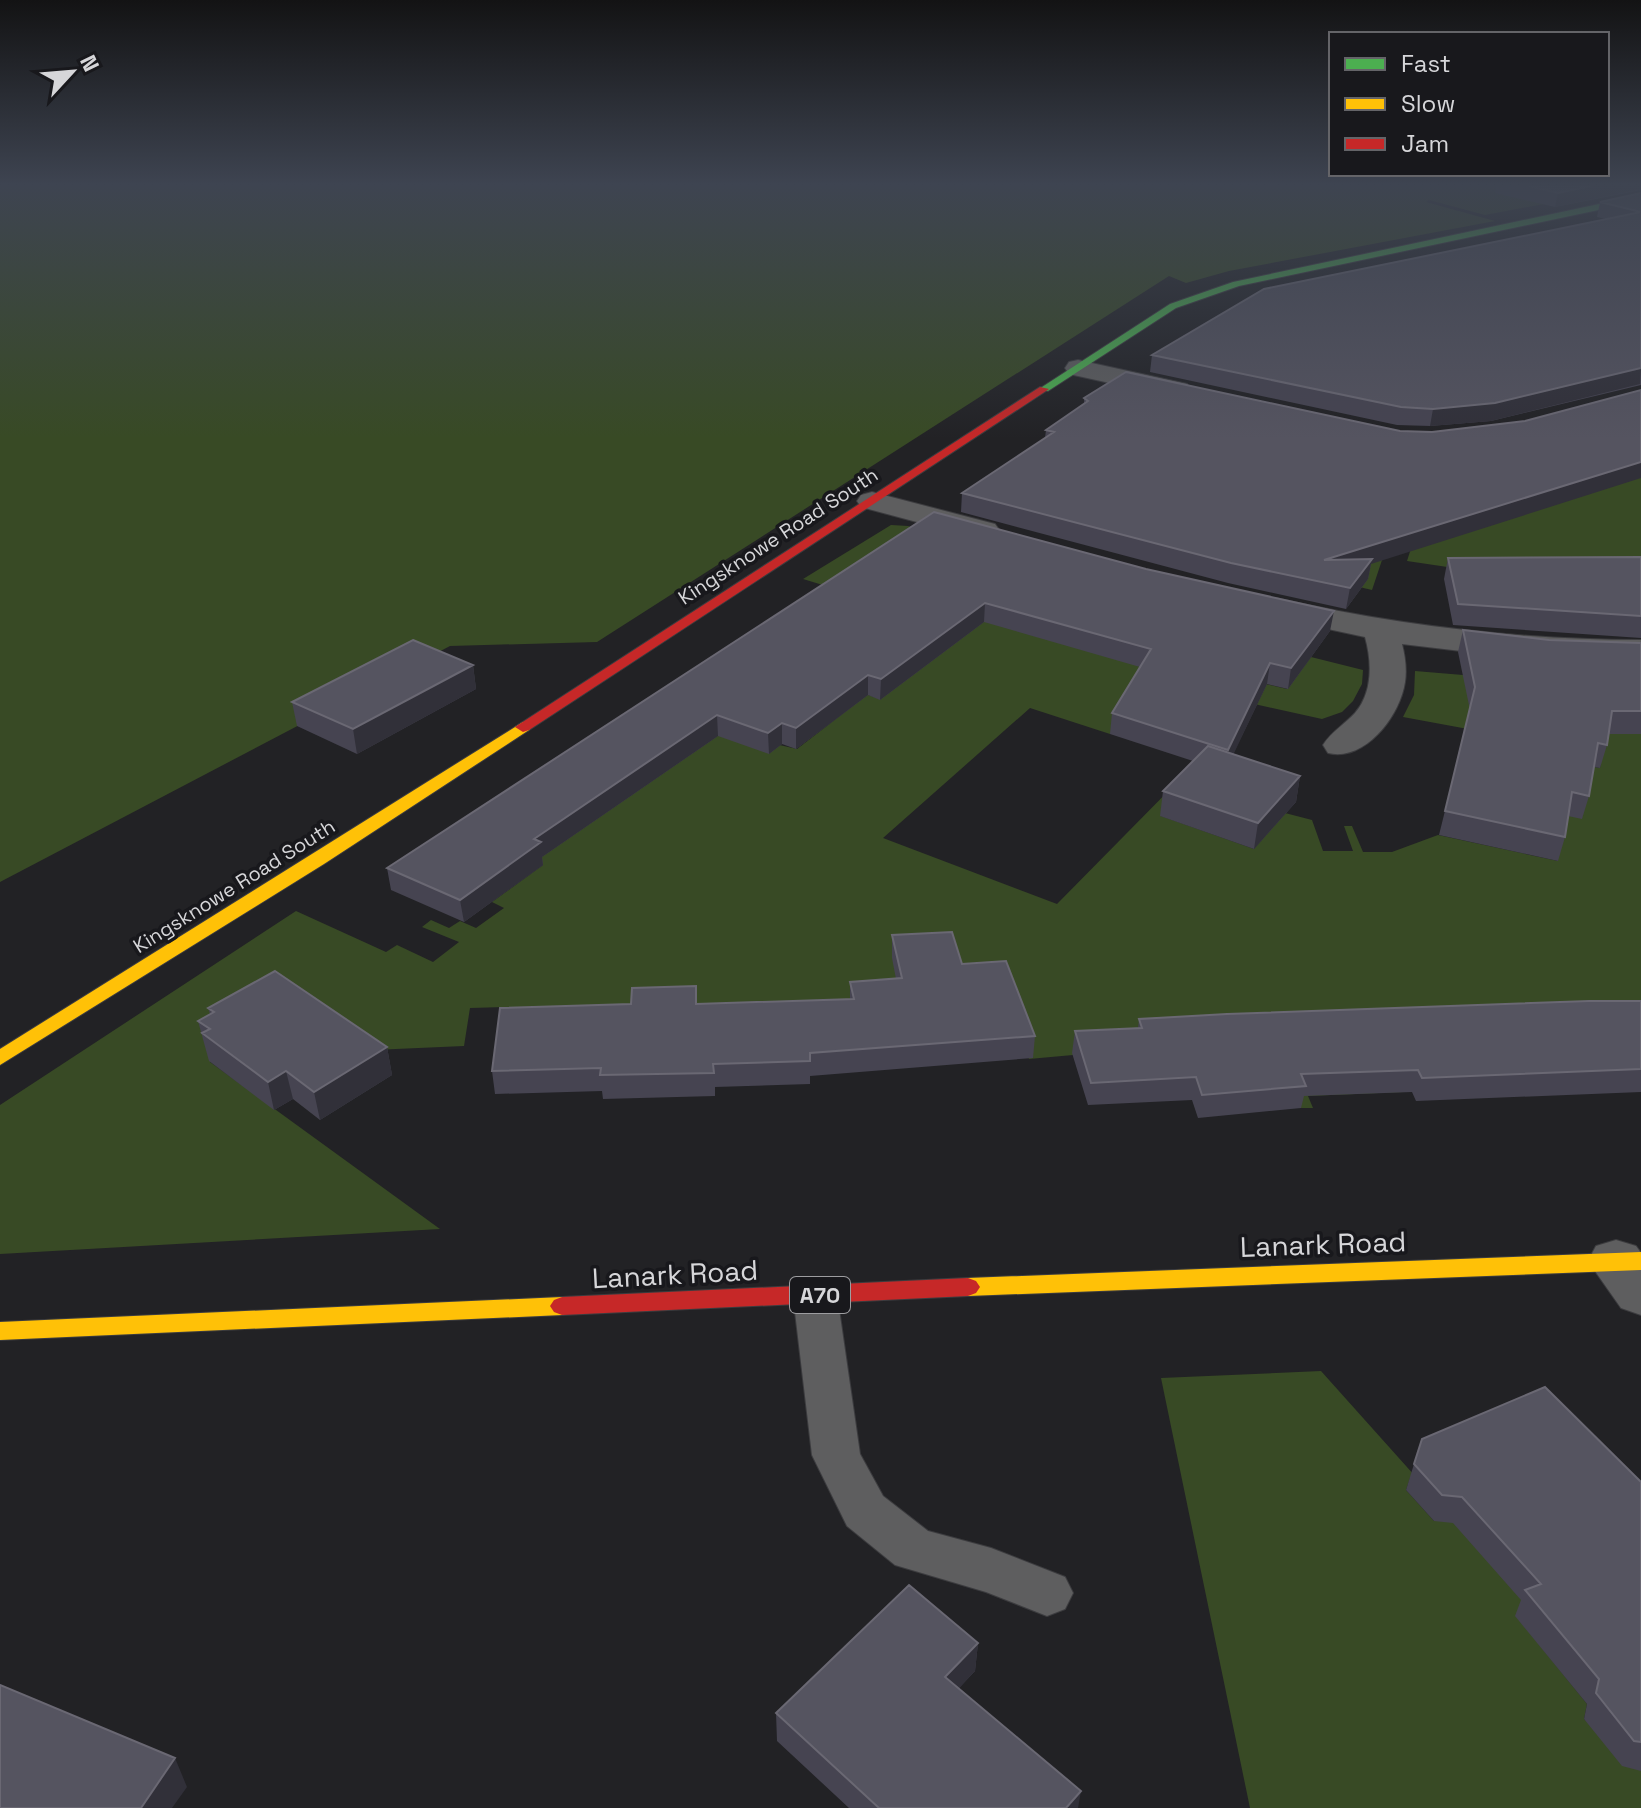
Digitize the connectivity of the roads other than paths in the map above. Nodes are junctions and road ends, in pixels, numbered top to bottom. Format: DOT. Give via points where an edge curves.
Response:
graph roads {
  1 [pos="1303,270"];
  2 [pos="1078,368"];
  3 [pos="1202,395"];
  4 [pos="872,501"];
  5 [pos="1007,538"];
  6 [pos="1249,601"];
  7 [pos="1380,628"];
  8 [pos="1641,651"];
  9 [pos="1342,745"];
  10 [pos="0,1058"];
  11 [pos="1633,1271"];
  12 [pos="815,1295"];
  13 [pos="0,1331"];
  14 [pos="1047,1593"];
  1 -- 2 [label="street, Kingsknowe Road South" via="1221,288 1173,306"];
  2 -- 3 [label="street"];
  2 -- 4 [label="street, Kingsknowe Road South"];
  4 -- 5 [label="street"];
  4 -- 10 [label="street, Kingsknowe Road South" via="318,860"];
  6 -- 7 [label="street"];
  7 -- 8 [label="street" via="1519,647"];
  7 -- 9 [label="street" via="1389,674 1383,700 1364,729"];
  11 -- 12 [label="street, Lanark Road / A70"];
  12 -- 13 [label="street, Lanark Road / A70"];
  12 -- 14 [label="lane" via="836,1455 865,1511 913,1549"];
}
